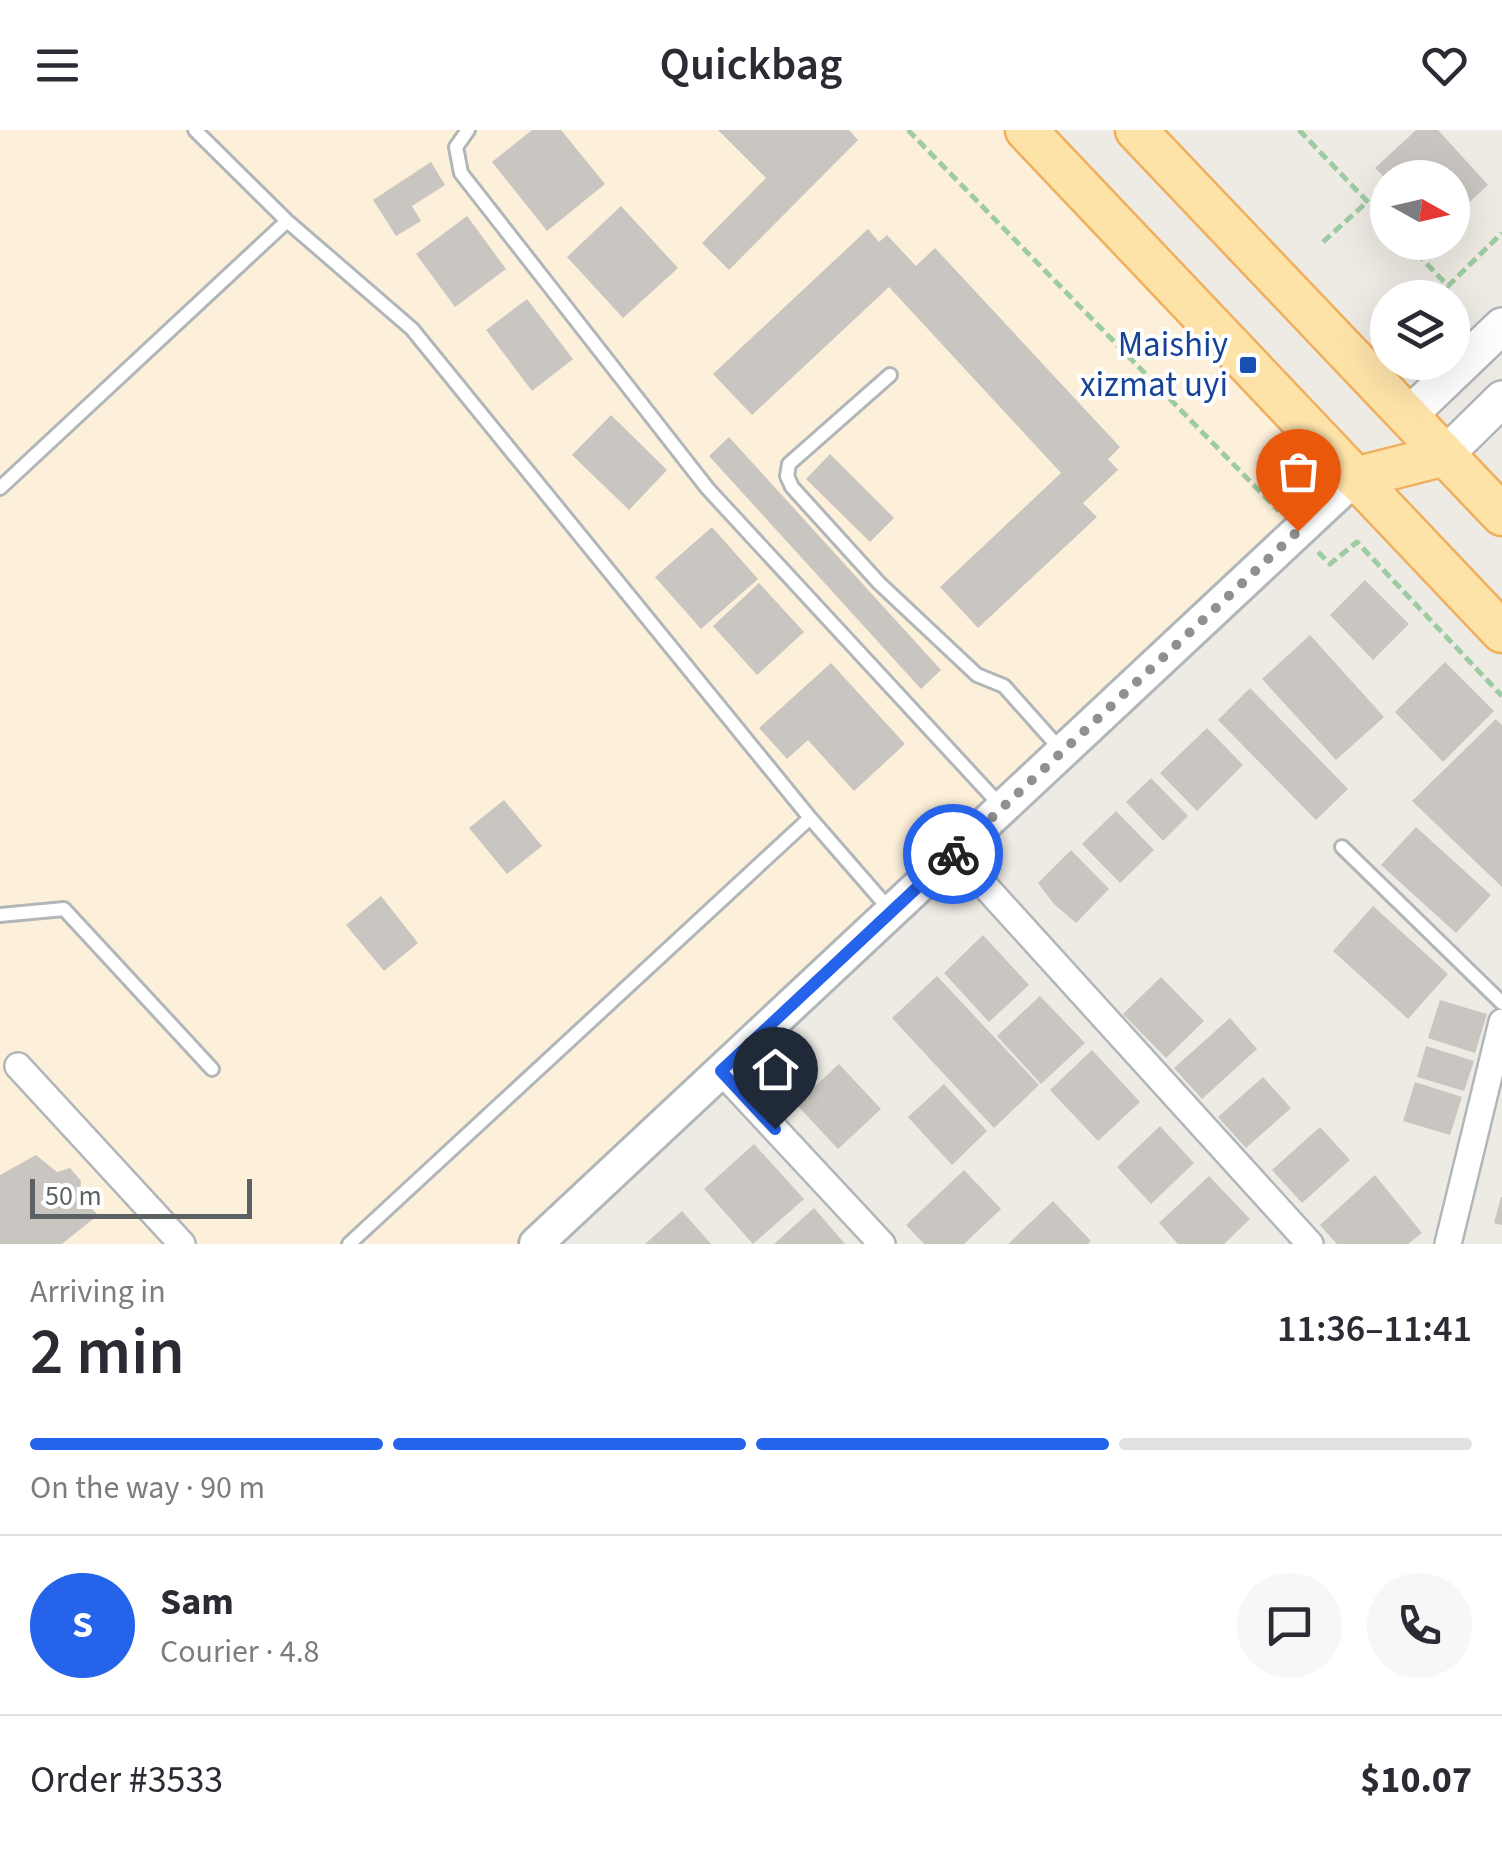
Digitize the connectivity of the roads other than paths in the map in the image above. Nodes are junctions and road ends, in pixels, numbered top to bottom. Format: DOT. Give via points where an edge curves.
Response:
graph roads {
  1 [pos="195,130"];
  2 [pos="468,130"];
  3 [pos="1026,130"];
  4 [pos="1136,130"];
  5 [pos="287,221"];
  6 [pos="1502,326"];
  7 [pos="890,375"];
  8 [pos="1502,399"];
  9 [pos="1408,416"];
  10 [pos="1445,455"];
  11 [pos="1355,478"];
  12 [pos="0,488"];
  13 [pos="1502,516"];
  14 [pos="1502,632"];
  15 [pos="1063,752"];
  16 [pos="1003,808"];
  17 [pos="810,818"];
  18 [pos="1342,847"];
  19 [pos="955,852"];
  20 [pos="892,912"];
  21 [pos="0,914"];
  22 [pos="1502,1002"];
  23 [pos="1502,1022"];
  24 [pos="18,1066"];
  25 [pos="212,1069"];
  26 [pos="721,1071"];
  27 [pos="182,1244"];
  28 [pos="349,1244"];
  29 [pos="536,1244"];
  30 [pos="882,1244"];
  31 [pos="1310,1244"];
  32 [pos="1448,1244"];
  1 -- 5 [label="lane"];
  2 -- 16 [label="lane" via="456,146 461,172 708,489"];
  3 -- 11 [label="main road"];
  4 -- 9 [label="main road"];
  5 -- 12 [label="lane"];
  5 -- 17 [label="lane" via="412,328"];
  6 -- 9 [label="main road"];
  7 -- 15 [label="lane" via="788,464 792,487 879,582 976,675 1004,686"];
  8 -- 10 [label="main road"];
  9 -- 10 [label="main road"];
  9 -- 11 [label="main road"];
  10 -- 11 [label="main road"];
  10 -- 13 [label="main road"];
  11 -- 14 [label="main road"];
  11 -- 15 [label="street"];
  15 -- 16 [label="street"];
  16 -- 19 [label="street"];
  17 -- 20 [label="lane"];
  17 -- 28 [label="lane"];
  18 -- 22 [label="lane"];
  19 -- 20 [label="street"];
  19 -- 31 [label="street"];
  20 -- 26 [label="street"];
  21 -- 25 [label="lane" via="64,909"];
  23 -- 32 [label="street"];
  24 -- 27 [label="street"];
  26 -- 29 [label="street"];
  26 -- 30 [label="street"];
}
